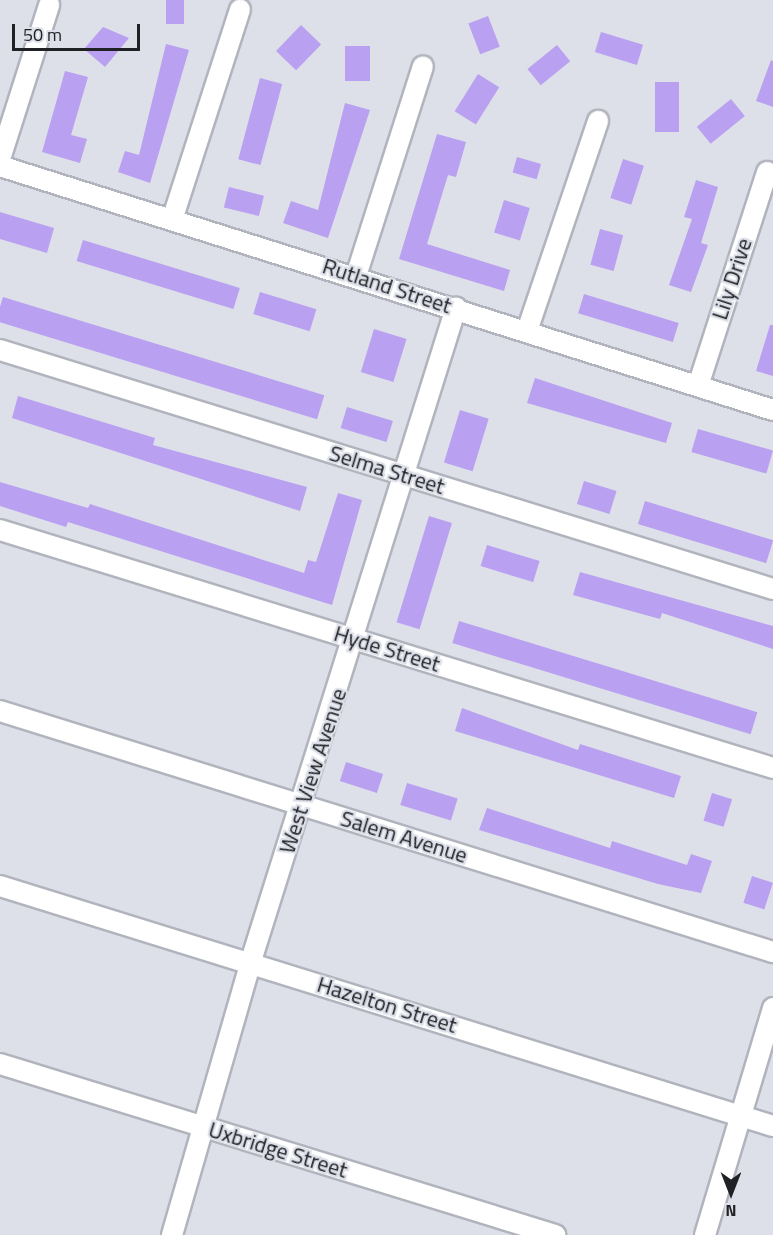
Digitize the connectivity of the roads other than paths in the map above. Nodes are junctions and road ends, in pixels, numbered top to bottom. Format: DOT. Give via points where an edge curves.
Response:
graph roads {
  1 [pos="49,5"];
  2 [pos="240,10"];
  3 [pos="423,66"];
  4 [pos="598,121"];
  5 [pos="0,159"];
  6 [pos="0,166"];
  7 [pos="767,172"];
  8 [pos="173,217"];
  9 [pos="357,276"];
  10 [pos="456,308"];
  11 [pos="527,331"];
  12 [pos="0,350"];
  13 [pos="698,386"];
  14 [pos="773,410"];
  15 [pos="406,476"];
  16 [pos="0,530"];
  17 [pos="773,589"];
  18 [pos="356,640"];
  19 [pos="0,711"];
  20 [pos="773,768"];
  21 [pos="302,805"];
  22 [pos="0,886"];
  23 [pos="773,952"];
  24 [pos="250,964"];
  25 [pos="773,1008"];
  26 [pos="0,1064"];
  27 [pos="739,1116"];
  28 [pos="202,1126"];
  29 [pos="773,1126"];
  30 [pos="172,1235"];
  31 [pos="555,1235"];
  32 [pos="705,1235"];
  1 -- 5 [label="street"];
  2 -- 8 [label="street"];
  3 -- 9 [label="street"];
  4 -- 11 [label="street"];
  6 -- 8 [label="street, Rutland Street"];
  7 -- 13 [label="street, Lily Drive"];
  8 -- 9 [label="street, Rutland Street"];
  9 -- 10 [label="street, Rutland Street"];
  10 -- 11 [label="street, Rutland Street"];
  10 -- 15 [label="street, West View Avenue"];
  11 -- 13 [label="street, Rutland Street"];
  12 -- 15 [label="street, Selma Street"];
  13 -- 14 [label="street, Rutland Street"];
  15 -- 17 [label="street, Selma Street"];
  15 -- 18 [label="street, West View Avenue"];
  16 -- 18 [label="street, Hyde Street"];
  18 -- 20 [label="street, Hyde Street"];
  18 -- 21 [label="street, West View Avenue"];
  19 -- 21 [label="street, Salem Avenue"];
  21 -- 23 [label="street, Salem Avenue"];
  21 -- 24 [label="street, West View Avenue"];
  22 -- 24 [label="street, Hazelton Street"];
  24 -- 27 [label="street, Hazelton Street"];
  24 -- 28 [label="street, West View Avenue"];
  25 -- 27 [label="street"];
  26 -- 28 [label="street, Uxbridge Street"];
  27 -- 29 [label="street, Hazelton Street"];
  27 -- 32 [label="street"];
  28 -- 30 [label="street, West View Avenue"];
  28 -- 31 [label="street, Uxbridge Street"];
}
